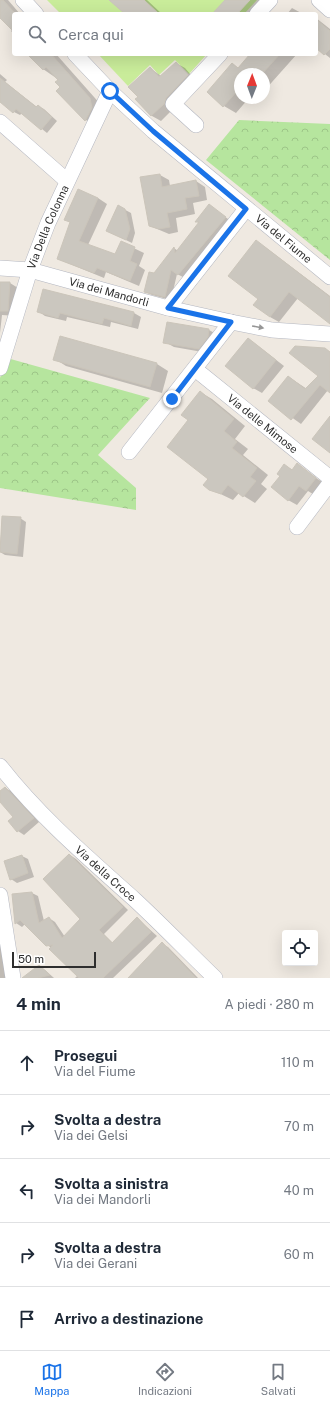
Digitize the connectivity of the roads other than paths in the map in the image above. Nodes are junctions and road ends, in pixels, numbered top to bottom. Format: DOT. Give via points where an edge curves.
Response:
graph roads {
  1 [pos="23,0"];
  2 [pos="270,0"];
  3 [pos="319,0"];
  4 [pos="330,10"];
  5 [pos="34,12"];
  6 [pos="259,12"];
  7 [pos="77,56"];
  8 [pos="218,56"];
  9 [pos="110,91"];
  10 [pos="2,125"];
  11 [pos="196,125"];
  12 [pos="66,180"];
  13 [pos="246,209"];
  14 [pos="0,268"];
  15 [pos="30,270"];
  16 [pos="330,277"];
  17 [pos="168,308"];
  18 [pos="231,322"];
  19 [pos="330,334"];
  20 [pos="0,368"];
  21 [pos="195,369"];
  22 [pos="129,452"];
  23 [pos="330,478"];
  24 [pos="330,483"];
  25 [pos="297,527"];
  26 [pos="0,766"];
  27 [pos="0,895"];
  28 [pos="12,978"];
  29 [pos="216,978"];
  1 -- 5 [label="street"];
  2 -- 6 [label="street"];
  3 -- 4 [label="street"];
  7 -- 9 [label="street, Via del Fiume"];
  8 -- 11 [label="street" via="173,104"];
  9 -- 12 [label="street, Via Della Colonna"];
  9 -- 13 [label="street, Via del Fiume" via="158,136"];
  10 -- 12 [label="street"];
  12 -- 15 [label="street, Via Della Colonna"];
  13 -- 16 [label="street, Via del Fiume"];
  13 -- 17 [label="street"];
  14 -- 15 [label="street, Via dei Mandorli"];
  15 -- 17 [label="street, Via dei Mandorli"];
  15 -- 20 [label="street, Via Della Colonna"];
  17 -- 18 [label="street, Via dei Mandorli"];
  18 -- 19 [label="street, Via dei Mandorli, one-way" via="272,330"];
  18 -- 21 [label="street"];
  21 -- 22 [label="street"];
  21 -- 23 [label="street, Via delle Mimose"];
  24 -- 25 [label="street"];
  26 -- 29 [label="street, Via della Croce" via="22,794"];
  27 -- 28 [label="street"];
}
